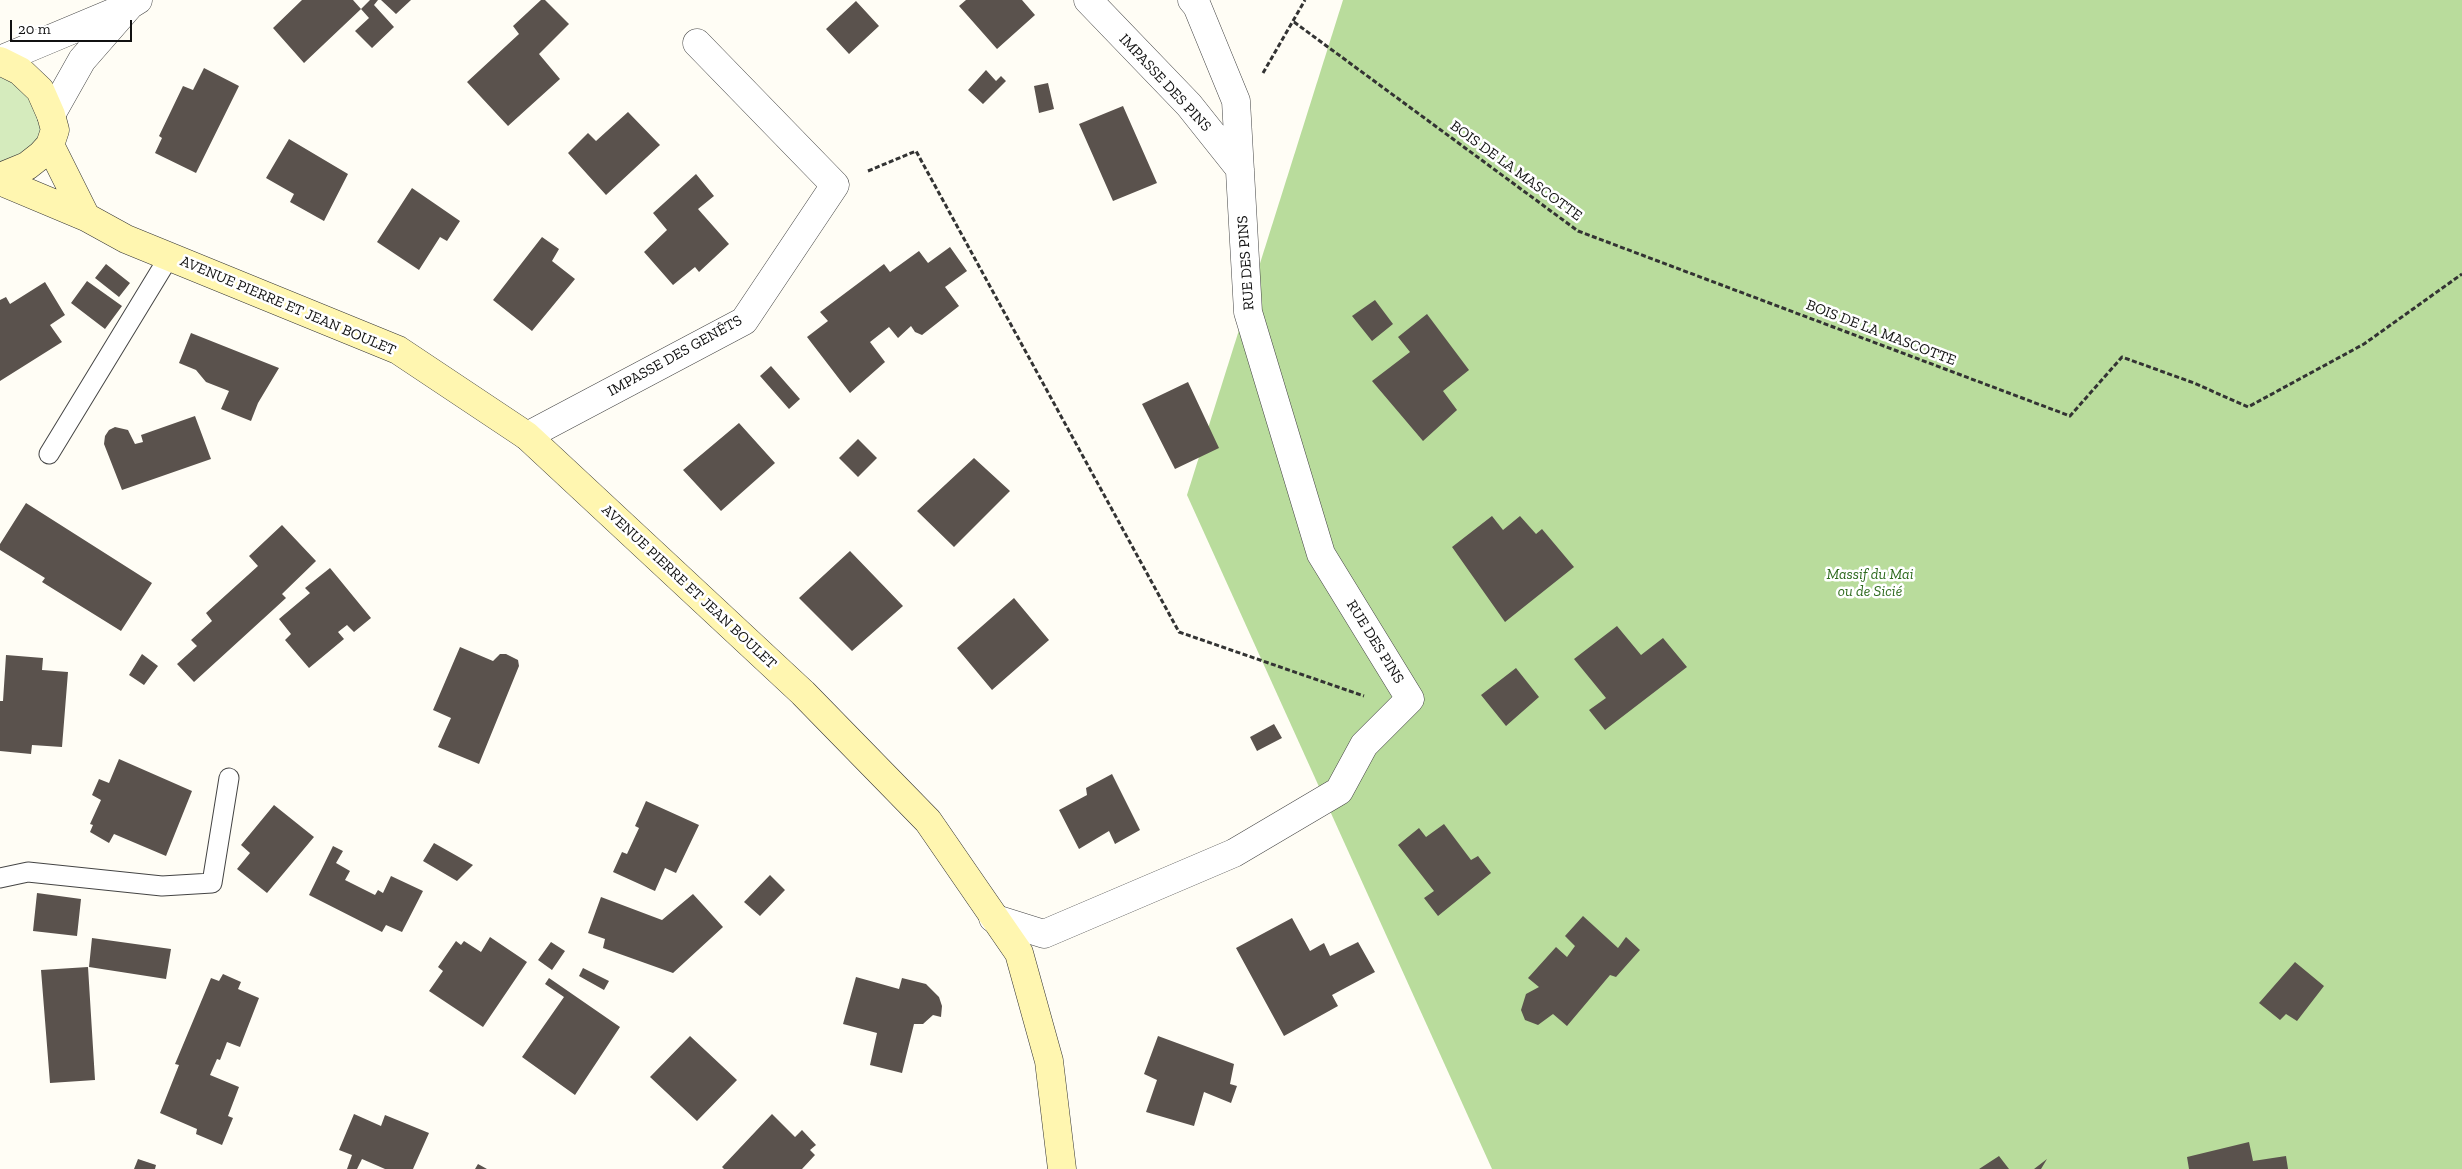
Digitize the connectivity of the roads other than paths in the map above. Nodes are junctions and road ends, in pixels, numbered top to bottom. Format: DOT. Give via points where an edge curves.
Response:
graph roads {
  1 [pos="1088,0"];
  2 [pos="1192,0"];
  3 [pos="134,3"];
  4 [pos="697,44"];
  5 [pos="0,60"];
  6 [pos="51,115"];
  7 [pos="50,145"];
  8 [pos="1240,169"];
  9 [pos="0,179"];
  10 [pos="86,217"];
  11 [pos="170,257"];
  12 [pos="527,436"];
  13 [pos="49,454"];
  14 [pos="229,778"];
  15 [pos="0,878"];
  16 [pos="993,918"];
  17 [pos="1062,1169"];
  1 -- 8 [label="street, IMPASSE DES PINS" via="1189,105"];
  2 -- 8 [label="street, RUE DES PINS" via="1198,6 1237,109"];
  3 -- 5 [label="street"];
  3 -- 6 [label="street" via="82,60"];
  4 -- 12 [label="street, IMPASSE DES GENÊTS" via="835,185 744,321"];
  5 -- 6 [label="street" via="20,70 40,90"];
  6 -- 7 [label="street" via="55,130"];
  7 -- 9 [label="street" via="27,166"];
  7 -- 10 [label="street"];
  8 -- 16 [label="street, RUE DES PINS" via="1248,312 1321,554 1410,698 1364,745 1339,791 1234,853 1044,934"];
  9 -- 10 [label="street, AVENUE PIERRE ET JEAN BOULET"];
  10 -- 11 [label="street, AVENUE PIERRE ET JEAN BOULET" via="126,239"];
  11 -- 12 [label="street, AVENUE PIERRE ET JEAN BOULET" via="398,350"];
  11 -- 13 [label="lane"];
  12 -- 16 [label="street, AVENUE PIERRE ET JEAN BOULET" via="803,693 914,806 928,821"];
  14 -- 15 [label="lane" via="212,883 162,886 28,872"];
  16 -- 17 [label="street, AVENUE PIERRE ET JEAN BOULET" via="1019,953 1049,1061"];
}
